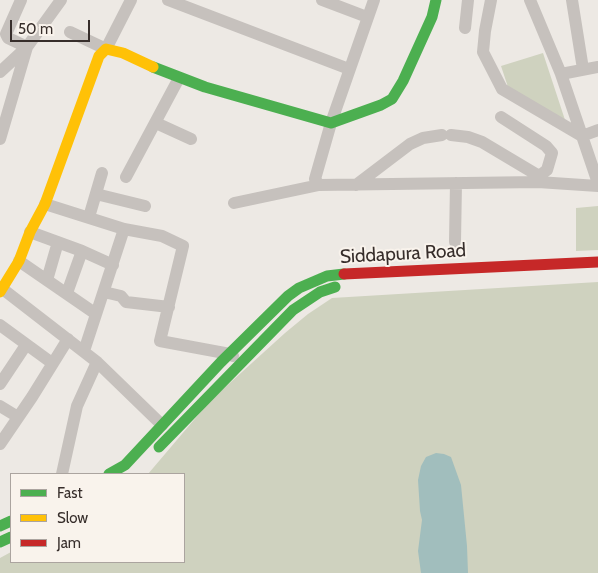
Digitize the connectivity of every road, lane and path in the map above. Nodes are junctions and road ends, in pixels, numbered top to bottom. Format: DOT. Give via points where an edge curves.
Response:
graph roads {
  1 [pos="21,0"];
  2 [pos="61,0"];
  3 [pos="168,0"];
  4 [pos="322,0"];
  5 [pos="374,0"];
  6 [pos="436,0"];
  7 [pos="468,0"];
  8 [pos="491,0"];
  9 [pos="530,0"];
  10 [pos="572,0"];
  11 [pos="126,1"];
  12 [pos="367,17"];
  13 [pos="465,28"];
  14 [pos="70,32"];
  15 [pos="27,47"];
  16 [pos="106,49"];
  17 [pos="598,67"];
  18 [pos="349,69"];
  19 [pos="582,69"];
  20 [pos="0,72"];
  21 [pos="561,74"];
  22 [pos="179,78"];
  23 [pos="501,117"];
  24 [pos="156,123"];
  25 [pos="331,123"];
  26 [pos="598,130"];
  27 [pos="582,136"];
  28 [pos="0,139"];
  29 [pos="191,139"];
  30 [pos="102,173"];
  31 [pos="126,177"];
  32 [pos="597,178"];
  33 [pos="541,179"];
  34 [pos="456,183"];
  35 [pos="319,185"];
  36 [pos="356,185"];
  37 [pos="96,194"];
  38 [pos="234,203"];
  39 [pos="45,204"];
  40 [pos="144,206"];
  41 [pos="89,218"];
  42 [pos="124,229"];
  43 [pos="30,232"];
  44 [pos="58,242"];
  45 [pos="455,242"];
  46 [pos="82,251"];
  47 [pos="19,261"];
  48 [pos="598,262"];
  49 [pos="113,265"];
  50 [pos="47,280"];
  51 [pos="411,282"];
  52 [pos="1,289"];
  53 [pos="104,292"];
  54 [pos="67,293"];
  55 [pos="169,307"];
  56 [pos="96,314"];
  57 [pos="0,325"];
  58 [pos="68,339"];
  59 [pos="26,345"];
  60 [pos="84,351"];
  61 [pos="230,354"];
  62 [pos="97,362"];
  63 [pos="52,363"];
  64 [pos="240,364"];
  65 [pos="2,378"];
  66 [pos="0,406"];
  67 [pos="18,417"];
  68 [pos="162,425"];
  69 [pos="0,444"];
  70 [pos="150,456"];
  71 [pos="62,473"];
  72 [pos="111,473"];
  1 -- 15 [label="street" via="6,34"];
  2 -- 15 [label="street"];
  3 -- 18 [label="street"];
  4 -- 12 [label="street"];
  5 -- 12 [label="street"];
  6 -- 25 [label="main road" via="432,17 392,99"];
  7 -- 13 [label="street"];
  8 -- 27 [label="street" via="484,52 502,89"];
  9 -- 21 [label="street"];
  10 -- 19 [label="street"];
  11 -- 16 [label="street"];
  12 -- 18 [label="street"];
  14 -- 16 [label="street"];
  15 -- 20 [label="street"];
  15 -- 28 [label="street"];
  16 -- 22 [label="main road" via="123,53"];
  16 -- 39 [label="main road" via="99,56"];
  17 -- 19 [label="street"];
  18 -- 25 [label="street"];
  19 -- 21 [label="street"];
  21 -- 27 [label="street"];
  22 -- 24 [label="street"];
  22 -- 25 [label="main road"];
  23 -- 33 [label="street" via="552,153"];
  24 -- 29 [label="street"];
  24 -- 31 [label="street"];
  25 -- 35 [label="street" via="315,179"];
  26 -- 27 [label="street"];
  27 -- 32 [label="street"];
  30 -- 37 [label="street"];
  32 -- 33 [label="street"];
  33 -- 34 [label="street"];
  33 -- 36 [label="street" via="482,142 446,135 423,138 410,144"];
  34 -- 36 [label="street"];
  34 -- 45 [label="street"];
  35 -- 36 [label="street"];
  35 -- 38 [label="street"];
  37 -- 40 [label="street"];
  37 -- 41 [label="street"];
  39 -- 41 [label="street"];
  39 -- 43 [label="main road"];
  41 -- 42 [label="street"];
  42 -- 49 [label="street"];
  42 -- 55 [label="street" via="162,236 183,246"];
  43 -- 44 [label="street"];
  43 -- 47 [label="main road"];
  44 -- 46 [label="street"];
  44 -- 50 [label="street"];
  46 -- 49 [label="street"];
  46 -- 54 [label="street"];
  47 -- 50 [label="street"];
  47 -- 52 [label="main road"];
  48 -- 61 [label="main road, Siddapura Road" via="327,276 288,296"];
  49 -- 53 [label="street"];
  50 -- 54 [label="street"];
  51 -- 64 [label="main road, Siddapura Road" via="342,285 320,292 293,310"];
  52 -- 58 [label="street"];
  53 -- 55 [label="street" via="121,296 126,302"];
  53 -- 56 [label="street"];
  54 -- 56 [label="street"];
  55 -- 61 [label="street" via="160,341"];
  56 -- 60 [label="street"];
  57 -- 59 [label="street"];
  58 -- 60 [label="street"];
  58 -- 63 [label="street"];
  59 -- 63 [label="street"];
  59 -- 65 [label="street"];
  60 -- 62 [label="street"];
  61 -- 64 [label="street"];
  61 -- 68 [label="main road, Siddapura Road"];
  62 -- 68 [label="street"];
  62 -- 71 [label="street" via="77,406"];
  63 -- 67 [label="street"];
  64 -- 70 [label="main road, Siddapura Road"];
  66 -- 67 [label="street"];
  67 -- 69 [label="street"];
  68 -- 72 [label="main road, Siddapura Road" via="125,465"];
}
